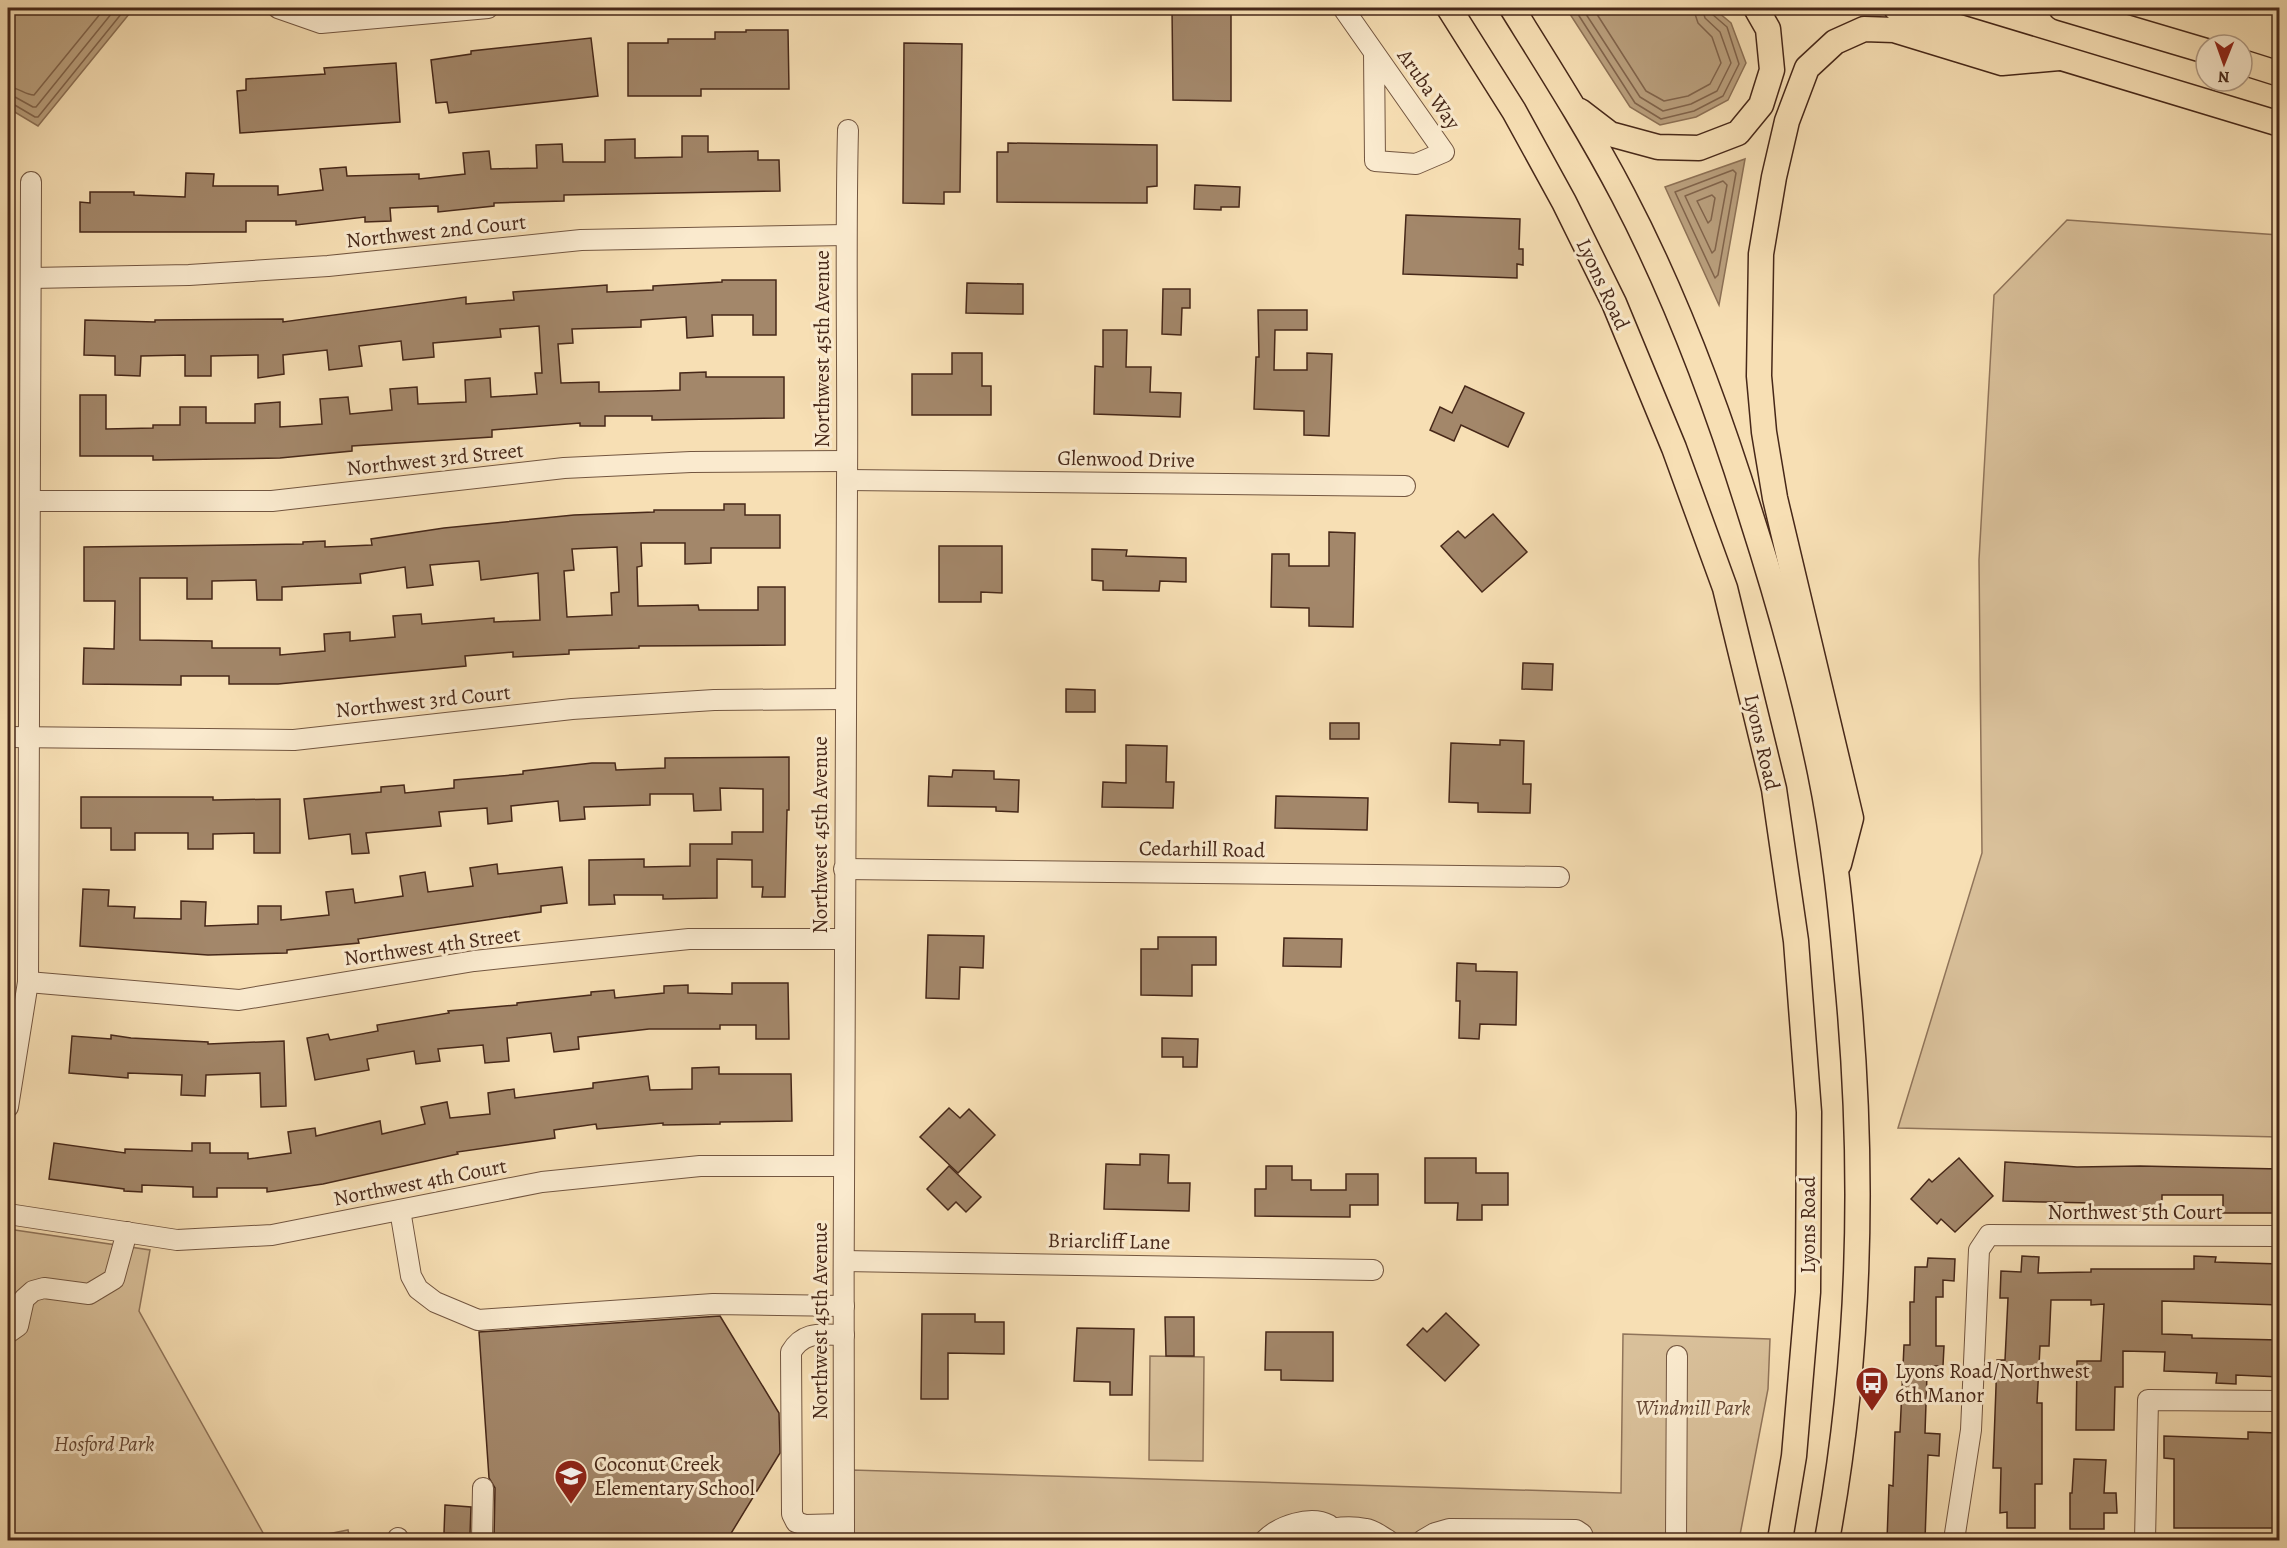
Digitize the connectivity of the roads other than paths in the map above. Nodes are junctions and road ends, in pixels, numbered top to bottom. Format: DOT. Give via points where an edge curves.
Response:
graph roads {
  1 [pos="278,8"];
  2 [pos="488,8"];
  3 [pos="1343,8"];
  4 [pos="1449,8"];
  5 [pos="1512,8"];
  6 [pos="1756,8"];
  7 [pos="1896,8"];
  8 [pos="2061,8"];
  9 [pos="2194,47"];
  10 [pos="1374,52"];
  11 [pos="2059,58"];
  12 [pos="2254,66"];
  13 [pos="2280,74"];
  14 [pos="1573,106"];
  15 [pos="2280,124"];
  16 [pos="848,130"];
  17 [pos="31,182"];
  18 [pos="845,235"];
  19 [pos="31,278"];
  20 [pos="847,471"];
  21 [pos="1405,486"];
  22 [pos="30,501"];
  23 [pos="844,699"];
  24 [pos="28,736"];
  25 [pos="8,737"];
  26 [pos="844,869"];
  27 [pos="1837,876"];
  28 [pos="1559,877"];
  29 [pos="843,939"];
  30 [pos="28,982"];
  31 [pos="8,1107"];
  32 [pos="844,1166"];
  33 [pos="400,1210"];
  34 [pos="8,1214"];
  35 [pos="127,1232"];
  36 [pos="2280,1236"];
  37 [pos="844,1261"];
  38 [pos="1373,1270"];
  39 [pos="844,1306"];
  40 [pos="8,1333"];
  41 [pos="844,1335"];
  42 [pos="1677,1356"];
  43 [pos="2280,1401"];
  44 [pos="483,1488"];
  45 [pos="1337,1529"];
  46 [pos="844,1532"];
  47 [pos="482,1540"];
  48 [pos="1265,1540"];
  49 [pos="1305,1540"];
  50 [pos="1388,1540"];
  51 [pos="1423,1540"];
  52 [pos="1584,1540"];
  53 [pos="1676,1540"];
  54 [pos="1780,1540"];
  55 [pos="1827,1540"];
  56 [pos="1954,1540"];
  57 [pos="2145,1540"];
  1 -- 2 [label="street" via="321,23"];
  3 -- 10 [label="street, Aruba Way"];
  4 -- 54 [label="main road, Lyons Road" via="1520,121 1614,303 1674,448 1725,588 1774,789 1796,941 1809,1112 1808,1292 1794,1456"];
  5 -- 14 [label="main road"];
  6 -- 14 [label="main road" via="1768,29 1772,70 1761,105 1738,133 1699,148 1658,147 1610,134"];
  7 -- 11 [label="main road"];
  8 -- 9 [label="main road"];
  10 -- 10 [label="street, Aruba Way" via="1438,143 1444,152 1416,164 1375,161"];
  11 -- 15 [label="main road"];
  11 -- 27 [label="main road" via="2002,63 1894,30 1864,29 1835,42 1807,68 1787,121 1761,254 1759,376 1775,498 1851,818"];
  12 -- 13 [label="main road"];
  14 -- 27 [label="main road" via="1624,196 1726,437 1782,614 1820,773"];
  16 -- 18 [label="street, Northwest 45th Avenue"];
  17 -- 19 [label="street"];
  18 -- 19 [label="street, Northwest 2nd Court" via="581,240 317,267 189,275"];
  18 -- 20 [label="street, Northwest 45th Avenue"];
  19 -- 22 [label="street"];
  20 -- 21 [label="street, Glenwood Drive"];
  20 -- 22 [label="street, Northwest 3rd Street" via="691,462 564,468 272,501"];
  20 -- 23 [label="street, Northwest 45th Avenue"];
  22 -- 24 [label="street"];
  23 -- 24 [label="street, Northwest 3rd Court" via="714,700 572,709 294,740"];
  23 -- 26 [label="street, Northwest 45th Avenue"];
  24 -- 25 [label="street, Northwest 3rd Court"];
  24 -- 30 [label="street"];
  26 -- 28 [label="street, Cedarhill Road"];
  26 -- 29 [label="street, Northwest 45th Avenue"];
  27 -- 55 [label="main road" via="1855,1058 1859,1197 1853,1342"];
  29 -- 30 [label="street, Northwest 4th Street" via="689,939 474,961 239,1000"];
  29 -- 32 [label="street, Northwest 45th Avenue"];
  30 -- 31 [label="street"];
  32 -- 33 [label="street, Northwest 4th Court" via="700,1166 542,1182"];
  32 -- 37 [label="street, Northwest 45th Avenue"];
  33 -- 35 [label="street, Northwest 4th Court" via="272,1235 177,1240"];
  33 -- 39 [label="street" via="411,1276 418,1289 435,1302 478,1320 713,1304"];
  34 -- 35 [label="street, Northwest 4th Court"];
  35 -- 40 [label="street" via="114,1279 88,1294 44,1288 33,1291 24,1299 18,1326"];
  36 -- 56 [label="street, Northwest 5th Court" via="1989,1236 1979,1250 1971,1430"];
  37 -- 38 [label="street, Briarcliff Lane"];
  37 -- 39 [label="street, Northwest 45th Avenue"];
  39 -- 41 [label="street, Northwest 45th Avenue"];
  41 -- 46 [label="street, Northwest 45th Avenue"];
  41 -- 46 [label="street" via="806,1336 796,1342 791,1352 792,1514 796,1522"];
  42 -- 53 [label="street"];
  43 -- 57 [label="street" via="2148,1400"];
  44 -- 47 [label="street"];
  45 -- 48 [label="street" via="1323,1521 1300,1522"];
  45 -- 49 [label="street" via="1313,1533"];
  45 -- 50 [label="street" via="1368,1529"];
  51 -- 52 [label="street" via="1449,1529 1576,1530"];
}
